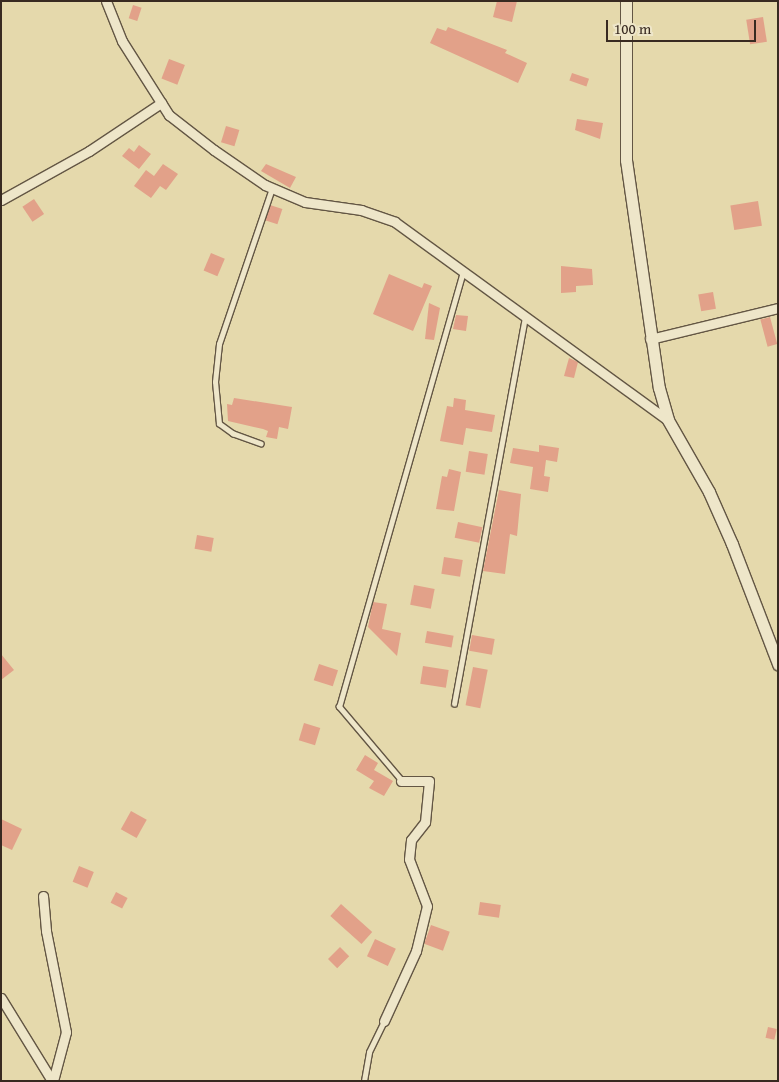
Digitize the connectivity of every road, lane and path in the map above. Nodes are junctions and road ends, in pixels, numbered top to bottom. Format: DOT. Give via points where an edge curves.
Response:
graph roads {
  1 [pos="106,1"];
  2 [pos="627,2"];
  3 [pos="161,103"];
  4 [pos="272,188"];
  5 [pos="1,200"];
  6 [pos="463,272"];
  7 [pos="778,308"];
  8 [pos="526,316"];
  9 [pos="650,339"];
  10 [pos="668,420"];
  11 [pos="261,444"];
  12 [pos="778,664"];
  13 [pos="454,704"];
  14 [pos="402,781"];
  15 [pos="43,896"];
  16 [pos="1,998"];
  17 [pos="384,1021"];
  18 [pos="52,1081"];
  19 [pos="364,1081"];
  1 -- 3 [label="street" via="122,41"];
  2 -- 9 [label="street" via="626,160"];
  3 -- 4 [label="street" via="170,115 214,150"];
  3 -- 5 [label="street" via="89,151"];
  4 -- 6 [label="street" via="305,202 361,210 395,222"];
  4 -- 11 [label="lane" via="219,344 215,382 219,424 233,434"];
  6 -- 8 [label="street"];
  6 -- 14 [label="lane" via="339,707"];
  7 -- 9 [label="street"];
  8 -- 10 [label="street"];
  8 -- 13 [label="lane"];
  9 -- 10 [label="street"];
  10 -- 12 [label="street" via="709,492"];
  14 -- 17 [label="street" via="429,781 425,822 411,840 409,859 427,906 416,951"];
  15 -- 18 [label="street" via="46,931 62,997 66,1032"];
  16 -- 18 [label="street"];
  17 -- 19 [label="lane" via="369,1052"];
}
